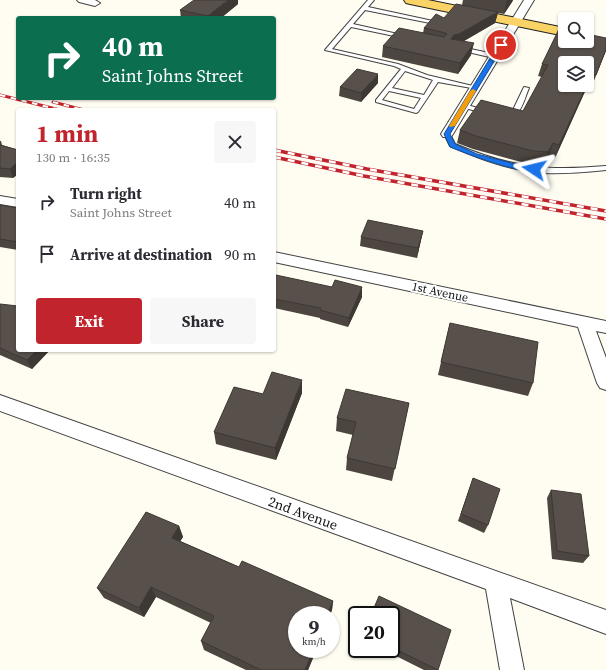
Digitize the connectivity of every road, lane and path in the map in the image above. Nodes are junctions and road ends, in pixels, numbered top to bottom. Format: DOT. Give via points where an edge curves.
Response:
graph roads {
  1 [pos="82,0"];
  2 [pos="372,0"];
  3 [pos="410,0"];
  4 [pos="529,0"];
  5 [pos="95,3"];
  6 [pos="364,8"];
  7 [pos="430,22"];
  8 [pos="515,22"];
  9 [pos="351,25"];
  10 [pos="558,31"];
  11 [pos="411,38"];
  12 [pos="455,48"];
  13 [pos="494,56"];
  14 [pos="404,69"];
  15 [pos="438,79"];
  16 [pos="475,88"];
  17 [pos="526,88"];
  18 [pos="389,89"];
  19 [pos="425,97"];
  20 [pos="464,106"];
  21 [pos="492,113"];
  22 [pos="499,115"];
  23 [pos="447,134"];
  24 [pos="606,168"];
  25 [pos="0,200"];
  26 [pos="16,203"];
  27 [pos="276,257"];
  28 [pos="585,323"];
  29 [pos="606,327"];
  30 [pos="606,383"];
  31 [pos="0,404"];
  32 [pos="496,583"];
  33 [pos="606,622"];
  34 [pos="512,670"];
  1 -- 5 [label="street"];
  2 -- 6 [label="lane"];
  3 -- 8 [label="main road"];
  4 -- 8 [label="street"];
  6 -- 7 [label="lane"];
  6 -- 9 [label="lane"];
  8 -- 10 [label="main road"];
  8 -- 13 [label="street"];
  9 -- 11 [label="lane"];
  9 -- 14 [label="lane" via="328,50"];
  12 -- 13 [label="lane"];
  13 -- 16 [label="street"];
  14 -- 15 [label="lane"];
  14 -- 18 [label="lane"];
  15 -- 16 [label="lane"];
  15 -- 19 [label="lane"];
  16 -- 20 [label="street"];
  17 -- 22 [label="lane" via="515,113"];
  18 -- 19 [label="lane"];
  18 -- 19 [label="lane" via="378,101 416,111"];
  20 -- 21 [label="lane"];
  20 -- 23 [label="street"];
  23 -- 24 [label="lane" via="452,145 475,155 523,168"];
  25 -- 26 [label="street"];
  27 -- 28 [label="street, 1st Avenue"];
  28 -- 29 [label="street, 1st Avenue"];
  28 -- 30 [label="street"];
  31 -- 32 [label="street, 2nd Avenue"];
  32 -- 33 [label="street, 2nd Avenue"];
  32 -- 34 [label="street"];
}
